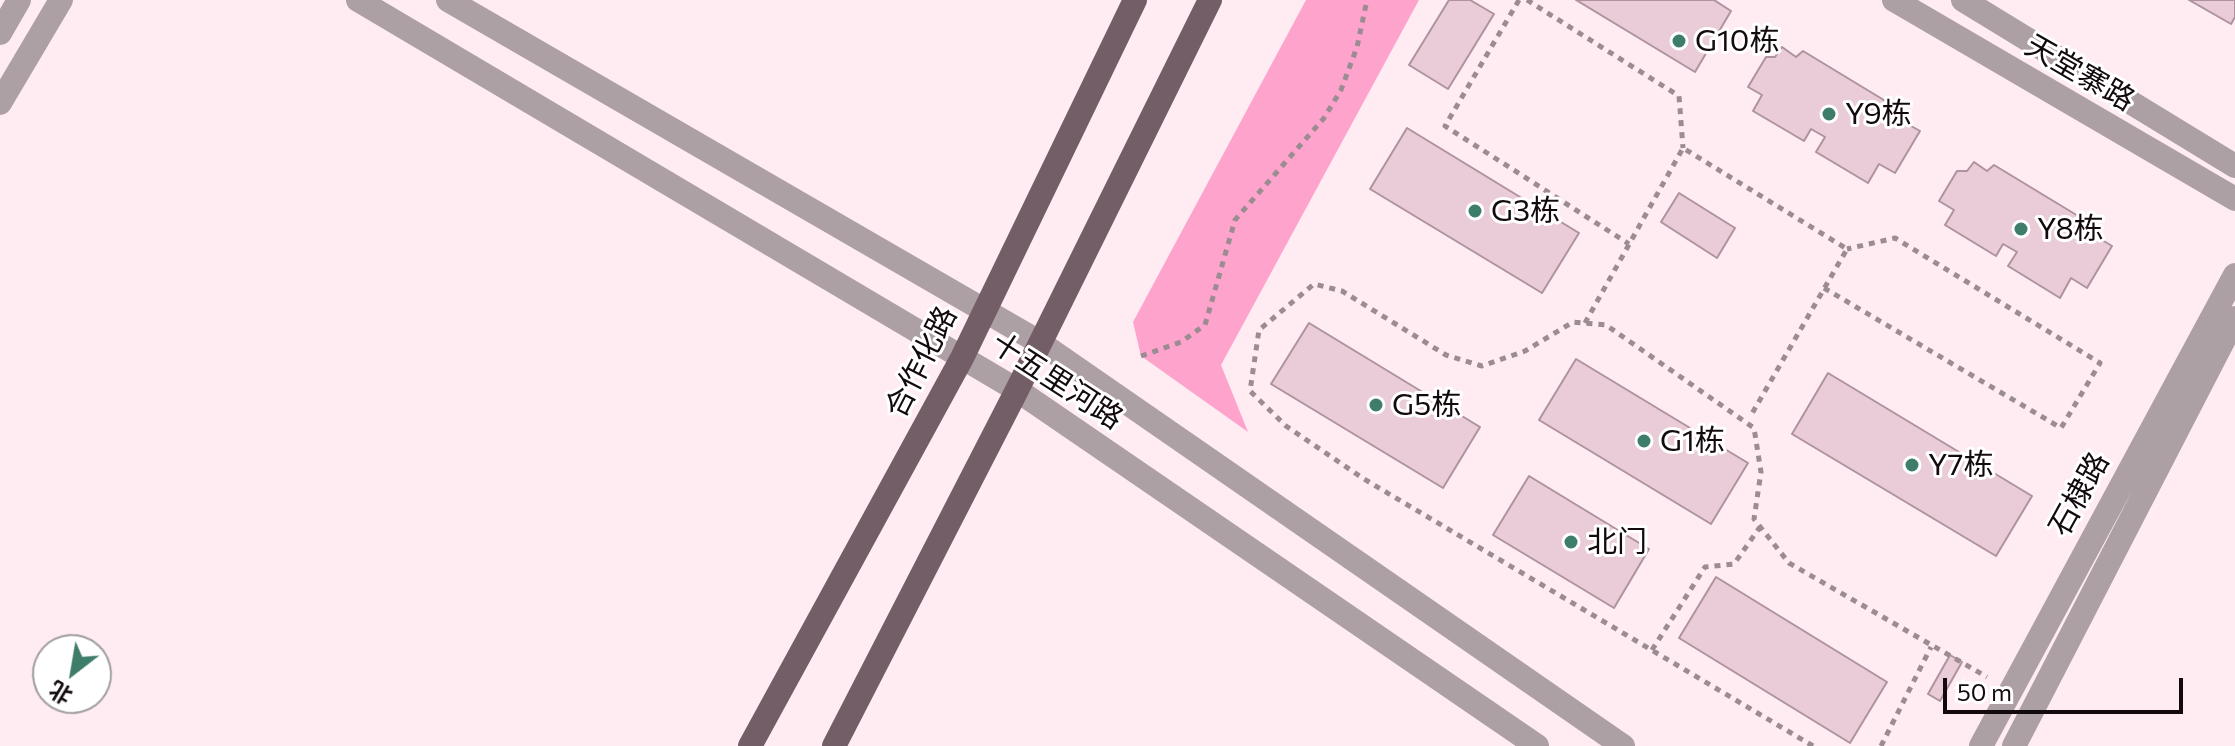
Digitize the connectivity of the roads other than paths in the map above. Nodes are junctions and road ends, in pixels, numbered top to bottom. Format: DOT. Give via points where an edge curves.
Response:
graph roads {
  1 [pos="19,0"];
  2 [pos="61,0"];
  3 [pos="358,0"];
  4 [pos="448,0"];
  5 [pos="1135,0"];
  6 [pos="1210,0"];
  7 [pos="1894,0"];
  8 [pos="1963,0"];
  9 [pos="0,33"];
  10 [pos="0,103"];
  11 [pos="2235,166"];
  12 [pos="2235,199"];
  13 [pos="2235,275"];
  14 [pos="983,311"];
  15 [pos="2235,318"];
  16 [pos="1039,342"];
  17 [pos="962,358"];
  18 [pos="1017,390"];
  19 [pos="750,746"];
  20 [pos="834,746"];
  21 [pos="1537,746"];
  22 [pos="1623,746"];
  23 [pos="1981,746"];
  24 [pos="2014,746"];
  1 -- 9 [label="street"];
  2 -- 10 [label="street"];
  3 -- 17 [label="street, 十五里河路"];
  4 -- 14 [label="street, 十五里河路"];
  5 -- 14 [label="main road, 合作化路"];
  6 -- 16 [label="main road"];
  7 -- 12 [label="street, 天堂寨路"];
  8 -- 11 [label="street, 天堂寨路"];
  13 -- 23 [label="street, 石棣路"];
  14 -- 16 [label="street, 十五里河路"];
  14 -- 17 [label="main road, 合作化路"];
  15 -- 24 [label="street, 石棣路"];
  16 -- 18 [label="main road"];
  16 -- 22 [label="street, 十五里河路"];
  17 -- 18 [label="street, 十五里河路"];
  17 -- 19 [label="main road, 合作化路"];
  18 -- 20 [label="main road"];
  18 -- 21 [label="street, 十五里河路"];
}
